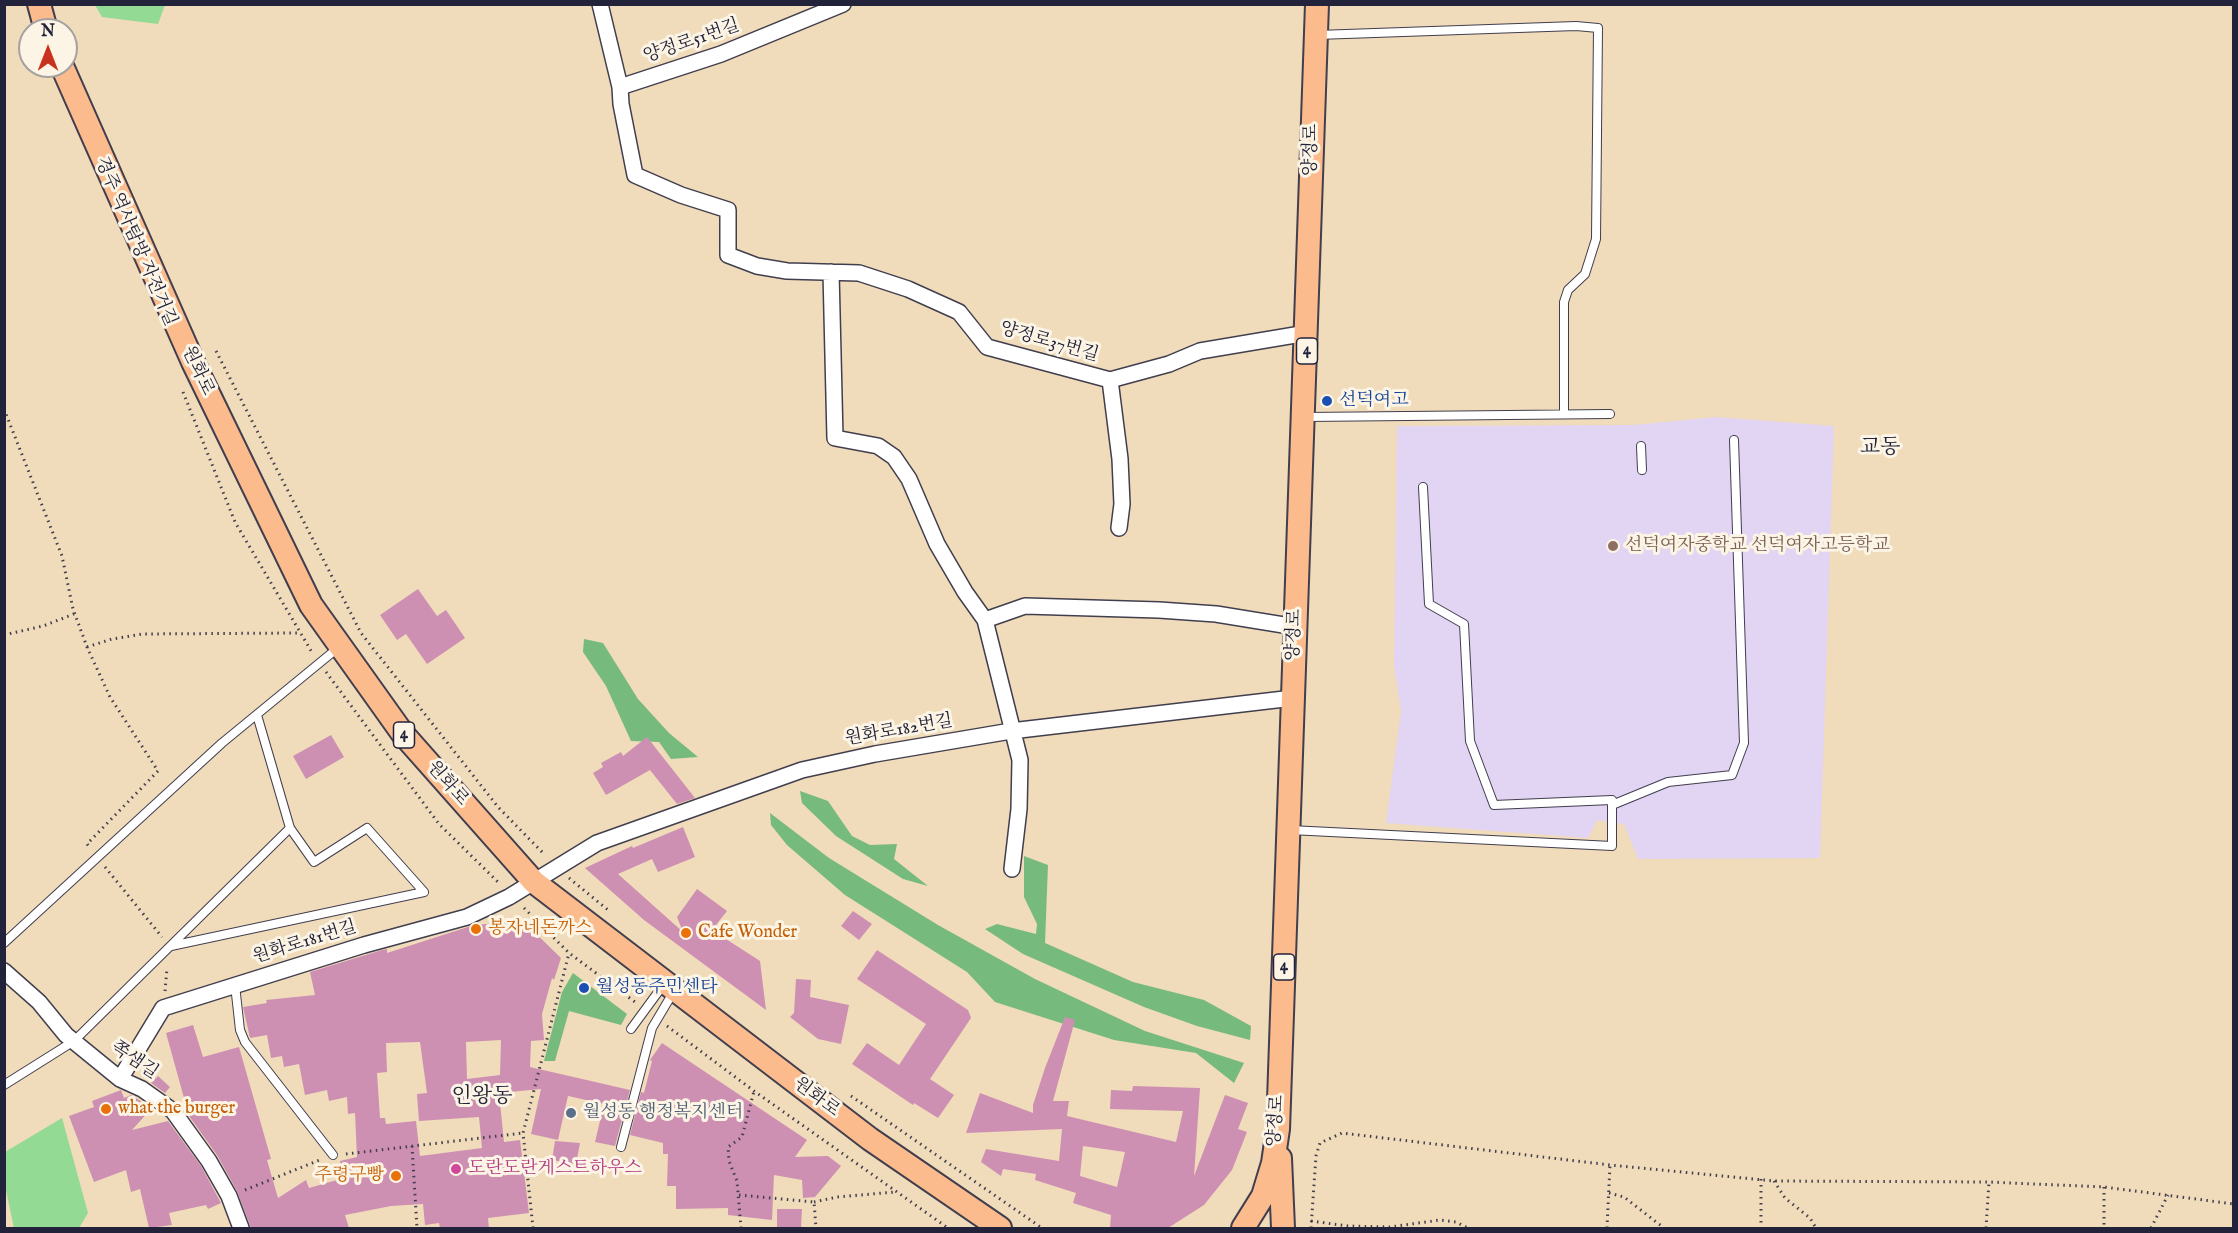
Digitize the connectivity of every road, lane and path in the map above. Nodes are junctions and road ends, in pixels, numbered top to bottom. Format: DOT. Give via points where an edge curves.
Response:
graph roads {
  1 [pos="600,4"];
  2 [pos="843,4"];
  3 [pos="1317,4"];
  4 [pos="1315,35"];
  5 [pos="67,78"];
  6 [pos="620,87"];
  7 [pos="831,272"];
  8 [pos="1308,333"];
  9 [pos="1110,381"];
  10 [pos="180,385"];
  11 [pos="4,409"];
  12 [pos="1564,414"];
  13 [pos="1610,414"];
  14 [pos="1304,417"];
  15 [pos="1734,440"];
  16 [pos="1641,446"];
  17 [pos="1642,470"];
  18 [pos="1423,487"];
  19 [pos="1119,528"];
  20 [pos="75,614"];
  21 [pos="985,620"];
  22 [pos="1296,627"];
  23 [pos="298,633"];
  24 [pos="4,635"];
  25 [pos="340,646"];
  26 [pos="87,647"];
  27 [pos="320,664"];
  28 [pos="1293,698"];
  29 [pos="256,715"];
  30 [pos="1011,731"];
  31 [pos="1612,805"];
  32 [pos="290,828"];
  33 [pos="1288,830"];
  34 [pos="97,858"];
  35 [pos="1012,869"];
  36 [pos="534,882"];
  37 [pos="511,896"];
  38 [pos="4,943"];
  39 [pos="170,947"];
  40 [pos="569,952"];
  41 [pos="4,971"];
  42 [pos="235,985"];
  43 [pos="670,986"];
  44 [pos="163,1008"];
  45 [pos="645,1009"];
  46 [pos="657,1019"];
  47 [pos="631,1029"];
  48 [pos="74,1041"];
  49 [pos="120,1078"];
  50 [pos="4,1084"];
  51 [pos="754,1091"];
  52 [pos="1278,1129"];
  53 [pos="523,1133"];
  54 [pos="412,1146"];
  55 [pos="621,1147"];
  56 [pos="333,1155"];
  57 [pos="1610,1165"];
  58 [pos="1761,1179"];
  59 [pos="1774,1180"];
  60 [pos="1989,1182"];
  61 [pos="2104,1187"];
  62 [pos="897,1192"];
  63 [pos="1609,1192"];
  64 [pos="739,1195"];
  65 [pos="2168,1195"];
  66 [pos="229,1196"];
  67 [pos="814,1202"];
  68 [pos="2234,1204"];
  69 [pos="1311,1221"];
  70 [pos="988,1224"];
  71 [pos="242,1228"];
  72 [pos="417,1228"];
  73 [pos="534,1228"];
  74 [pos="741,1228"];
  75 [pos="816,1228"];
  76 [pos="948,1228"];
  77 [pos="1243,1228"];
  78 [pos="1283,1228"];
  79 [pos="1311,1228"];
  80 [pos="1468,1228"];
  81 [pos="1607,1228"];
  82 [pos="1664,1228"];
  83 [pos="1761,1228"];
  84 [pos="1816,1228"];
  85 [pos="1986,1228"];
  86 [pos="2104,1228"];
  87 [pos="2151,1228"];
  1 -- 6 [label="street"];
  2 -- 6 [label="street, 양정로51번길" via="721,54"];
  3 -- 4 [label="main road, 양정로 / 4"];
  4 -- 8 [label="main road, 양정로 / 4"];
  4 -- 12 [label="lane" via="1598,28 1596,239 1585,274 1568,290 1564,302"];
  5 -- 25 [label="main road, 원화로 / 4" via="225,429 311,606"];
  6 -- 7 [label="street, 양정로37번길" via="636,175 728,210 728,255 757,266 787,271"];
  7 -- 9 [label="street, 양정로37번길" via="859,273 959,312 987,347"];
  7 -- 21 [label="street" via="835,438 878,446 894,457 909,479 937,544"];
  8 -- 9 [label="street, 양정로37번길" via="1200,351"];
  8 -- 14 [label="main road, 양정로 / 4"];
  9 -- 19 [label="street" via="1120,459"];
  10 -- 23 [label="path" via="235,522"];
  11 -- 20 [label="path" via="62,556"];
  12 -- 13 [label="lane"];
  12 -- 14 [label="lane"];
  14 -- 22 [label="main road, 양정로 / 4"];
  15 -- 31 [label="lane" via="1744,743 1732,776 1668,782"];
  16 -- 17 [label="lane"];
  18 -- 31 [label="lane" via="1429,604 1464,624 1470,741 1494,805 1612,800"];
  20 -- 24 [label="path"];
  20 -- 26 [label="path"];
  21 -- 22 [label="street" via="1025,606 1216,614"];
  21 -- 30 [label="street"];
  22 -- 28 [label="main road, 양정로 / 4"];
  23 -- 26 [label="path" via="143,634"];
  23 -- 27 [label="path"];
  25 -- 27 [label="lane"];
  25 -- 36 [label="main road, 원화로 / 4" via="403,734"];
  26 -- 34 [label="path" via="110,697 158,771 87,844"];
  27 -- 29 [label="lane"];
  27 -- 37 [label="path" via="438,824"];
  28 -- 30 [label="street, 원화로182번길"];
  28 -- 33 [label="main road, 양정로 / 4"];
  29 -- 32 [label="lane"];
  29 -- 34 [label="lane"];
  30 -- 35 [label="street" via="1020,760"];
  30 -- 36 [label="street, 원화로182번길" via="802,770 597,843"];
  31 -- 33 [label="lane" via="1612,846"];
  32 -- 39 [label="lane"];
  32 -- 39 [label="lane" via="314,862 368,828 424,892"];
  33 -- 52 [label="main road, 양정로 / 4"];
  34 -- 38 [label="lane"];
  34 -- 39 [label="path"];
  36 -- 37 [label="street, 원화로181번길"];
  36 -- 43 [label="main road, 원화로 / 4"];
  37 -- 40 [label="path"];
  37 -- 42 [label="street, 원화로181번길" via="467,917"];
  39 -- 44 [label="path"];
  39 -- 48 [label="lane"];
  40 -- 45 [label="path"];
  40 -- 53 [label="path"];
  41 -- 48 [label="street, 쪽샘길"];
  42 -- 44 [label="street, 원화로181번길"];
  42 -- 56 [label="lane" via="244,1042"];
  43 -- 45 [label="lane"];
  43 -- 46 [label="lane"];
  43 -- 70 [label="main road, 원화로 / 4"];
  44 -- 49 [label="street"];
  45 -- 47 [label="lane"];
  46 -- 51 [label="path"];
  46 -- 55 [label="lane" via="651,1028"];
  48 -- 49 [label="street, 쪽샘길"];
  48 -- 50 [label="lane"];
  49 -- 66 [label="street, 쪽샘길" via="173,1111"];
  51 -- 62 [label="path"];
  51 -- 64 [label="path" via="742,1137 728,1147"];
  52 -- 77 [label="main road, 양정로 / 4" via="1263,1196"];
  52 -- 78 [label="main road"];
  53 -- 54 [label="path"];
  53 -- 73 [label="path"];
  54 -- 56 [label="path"];
  54 -- 72 [label="path"];
  56 -- 66 [label="path"];
  57 -- 58 [label="path"];
  57 -- 63 [label="path"];
  57 -- 69 [label="path" via="1342,1133 1320,1143"];
  58 -- 59 [label="path"];
  58 -- 83 [label="path"];
  59 -- 60 [label="path"];
  59 -- 84 [label="path" via="1785,1198 1810,1218"];
  60 -- 61 [label="path"];
  60 -- 85 [label="path"];
  61 -- 65 [label="path"];
  61 -- 86 [label="path"];
  62 -- 67 [label="path"];
  62 -- 76 [label="path"];
  63 -- 81 [label="path"];
  63 -- 82 [label="path" via="1624,1197"];
  64 -- 67 [label="path"];
  64 -- 74 [label="path"];
  65 -- 68 [label="path"];
  65 -- 87 [label="path"];
  66 -- 71 [label="street, 쪽샘길"];
  67 -- 75 [label="path"];
  69 -- 79 [label="path"];
  69 -- 80 [label="path" via="1390,1227 1440,1220"];
}
